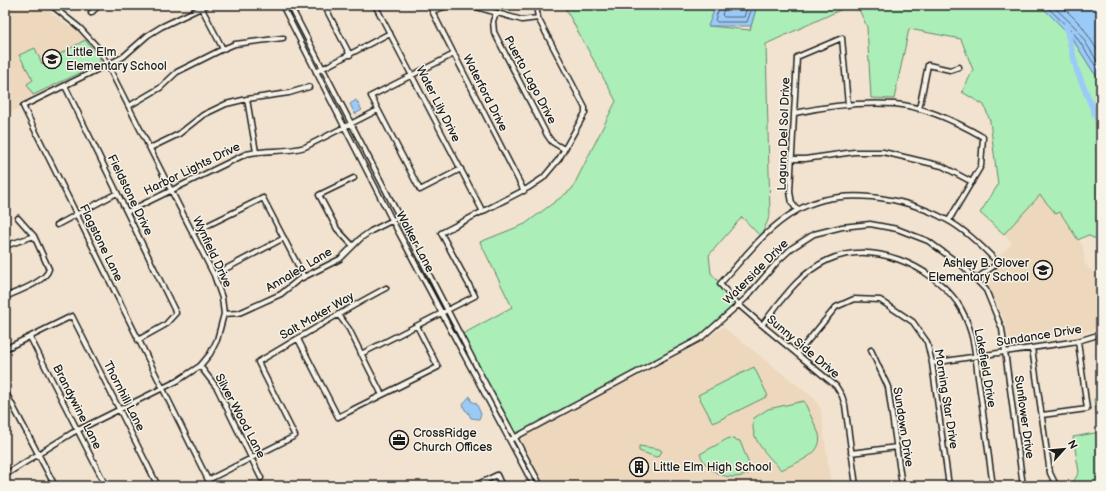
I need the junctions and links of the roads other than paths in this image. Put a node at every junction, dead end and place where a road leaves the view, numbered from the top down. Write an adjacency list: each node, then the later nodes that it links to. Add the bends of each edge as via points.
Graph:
1 (51, 5): 22 (street, Wynfield Drive, via 90,37)
2 (99, 5): 14 (street)
3 (207, 5): 11 (street)
4 (282, 5): 25 (street, Walker Lane)
5 (324, 5): 21 (street)
6 (376, 5): 17 (street, Water Lily Drive)
7 (429, 5): 13 (street, Waterford Drive)
8 (450, 5): 13 (street)
9 (469, 5): 15 (street)
10 (536, 5): 16 (street)
11 (201, 6): 19 (street); 22 (street, via 148,35 124,57)
12 (290, 6): 24 (street, Walker Lane)
13 (432, 12): 20 (street, Waterford Drive)
14 (90, 13)
15 (496, 13): 16 (street, via 522,20); 37 (street, Puerto Lago Drive, via 493,21 494,32 547,135)
16 (538, 18): 37 (street, via 585,113)
17 (390, 33): 21 (street); 26 (street, Water Lily Drive)
18 (283, 38): 19 (street)
19 (223, 48): 31 (street, via 177,72 160,88)
20 (454, 54): 26 (street); 44 (street, Waterford Drive)
21 (350, 55): 24 (street)
22 (108, 65): 27 (street); 31 (street, Wynfield Drive)
23 (959, 67): 32 (street, via 950,70 928,65)
24 (323, 69): 25 (street); 35 (street, Walker Lane)
25 (317, 72): 35 (street, Walker Lane, via 329,97)
26 (412, 76): 33 (street, via 371,96); 40 (street, Water Lily Drive)
27 (65, 86): 45 (street, Fieldstone Drive); 49 (street, Flagstone Lane, via 23,106)
28 (309, 87): 29 (street, via 289,93)
29 (247, 98): 36 (street, via 212,110 179,134); 38 (street)
30 (848, 105): 32 (street, via 895,104); 34 (street); 34 (street, Laguna Del Sol Drive, via 842,38 797,57)
31 (129, 106): 36 (street, Wynfield Drive)
32 (918, 109): 42 (street, via 960,123 983,137 981,166)
33 (378, 110): 35 (street, Harbor Lights Drive); 40 (street, via 420,190)
34 (795, 113): 39 (street, Laguna Del Sol Drive)
35 (348, 125): 38 (street, Harbor Lights Drive, via 293,151); 51 (street, Walker Lane); 51 (street, Walker Lane, via 367,153)
36 (150, 148): 43 (street, Wynfield Drive)
37 (564, 150): 44 (street, via 543,178)
38 (256, 152): 43 (street, Harbor Lights Drive, via 246,154)
39 (792, 159): 42 (street, via 854,152 883,152 942,166); 46 (street, Laguna Del Sol Drive, via 790,192 792,204)
40 (461, 169): 48 (street, Water Lily Drive)
41 (354, 178): 58 (street, via 319,195 337,229)
42 (972, 182): 52 (street)
43 (171, 190): 47 (street, Harbor Lights Drive); 54 (street, Wynfield Drive)
44 (524, 190): 48 (street)
45 (117, 193): 47 (street, Fieldstone Drive); 49 (street)
46 (797, 210): 52 (street, via 827,199 867,197 893,199 921,207); 64 (street, Sunny Side Drive, via 757,241 720,284)
47 (126, 212): 73 (street, Fieldstone Drive, via 176,313 165,325)
48 (483, 212): 65 (street, via 441,233 475,296)
49 (77, 216): 53 (street); 73 (street, Flagstone Lane)
50 (18, 218): 55 (street)
51 (396, 218): 58 (street, Annalea Lane, via 366,234); 65 (street, Walker Lane, via 414,245); 65 (street, Walker Lane, via 426,284)
52 (949, 220): 61 (street, via 980,244 998,263)
53 (58, 225)
54 (192, 232): 56 (street, via 263,198); 59 (street, Wynfield Drive)
55 (34, 236): 57 (street); 63 (street, via 48,265 48,274)
56 (284, 238): 59 (street); 60 (street)
57 (5, 246)
58 (352, 246): 60 (street, Annalea Lane, via 340,259)
59 (214, 275): 66 (street, Wynfield Drive, via 222,298)
60 (304, 277): 66 (street, Annalea Lane, via 281,294 252,308 239,314)
61 (976, 279): 64 (street, Waterside Drive, via 965,268 922,238 897,229 870,224 842,226 814,234 792,248); 78 (street, Waterside Drive, via 986,290 1002,329)
62 (386, 288): 67 (street, Salt Maker Way)
63 (5, 297)
64 (739, 305): 68 (street, Sunny Side Drive); 92 (street, Waterside Drive, via 690,345)
65 (445, 312): 69 (street); 84 (street, via 461,335); 85 (street, Walker Lane)
66 (224, 314): 83 (street, Wynfield Drive, via 217,340)
67 (338, 314): 72 (street, Salt Maker Way); 79 (street, via 349,329)
68 (762, 325): 80 (street, Sunny Side Drive); 81 (street, Lakefield Drive, via 795,283 828,260 853,253 878,254 895,258 927,274 942,286 957,303 966,319 972,334)
69 (417, 326): 79 (street); 88 (street, via 438,367)
70 (1101, 334): 74 (street, Sundance Drive)
71 (30, 337): 76 (street); 89 (street, Thornhill Lane, via 72,316); 91 (street, Brandywine Lane)
72 (298, 339): 88 (street, via 338,417); 97 (street, Salt Maker Way, via 258,362 295,436)
73 (138, 340): 86 (street, Flagstone Lane)
74 (1078, 341): 75 (street, Sundance Drive); 90 (street, via 1087,409)
75 (1032, 348): 78 (street, Sundance Drive); 90 (street)
76 (5, 349)
77 (871, 350): 94 (street, Sundown Drive, via 888,387)
78 (1005, 351): 81 (street, Sundance Drive); 112 (street, Sunflower Drive)
79 (361, 354): 88 (street)
80 (797, 354): 82 (street, Morning Star Drive, via 836,307 854,299 867,299 880,300 913,322 927,342); 95 (street, Sunny Side Drive, via 836,386 842,396)
81 (975, 356): 82 (street, Sundance Drive); 111 (street, Lakefield Drive)
82 (932, 363): 110 (street, Morning Star Drive)
83 (200, 366): 86 (street, Wynfield Drive); 97 (street, Silver Wood Lane, via 217,388)
84 (482, 377): 85 (street); 92 (street)
85 (477, 380): 93 (street, Walker Lane)
86 (162, 389): 89 (street, Wynfield Drive); 97 (street, Flagstone Lane, via 208,480)
87 (5, 391): 96 (street)
88 (382, 395)
89 (120, 410): 91 (street, Wynfield Drive); 103 (street, Thornhill Lane)
90 (1042, 415): 100 (street, via 1050,473)
91 (78, 431): 96 (street, Wynfield Drive); 102 (street, Brandywine Lane)
92 (515, 438): 93 (street, Waterside Drive); 107 (street)
93 (510, 440): 106 (street, Walker Lane)
94 (897, 447): 95 (street); 109 (street, Sundown Drive)
95 (851, 453): 108 (street, Sunny Side Drive)
96 (39, 454): 98 (street, Wynfield Drive); 101 (street)
97 (252, 458): 99 (street, Silver Wood Lane)
98 (5, 475)
99 (261, 478)
100 (1055, 483)
101 (55, 486)
102 (106, 486)
103 (158, 486)
104 (474, 486): 105 (street, via 497,475)
105 (502, 486)
106 (534, 486)
107 (541, 486)
108 (856, 486)
109 (902, 486)
110 (949, 486)
111 (993, 486)
112 (1023, 486)

